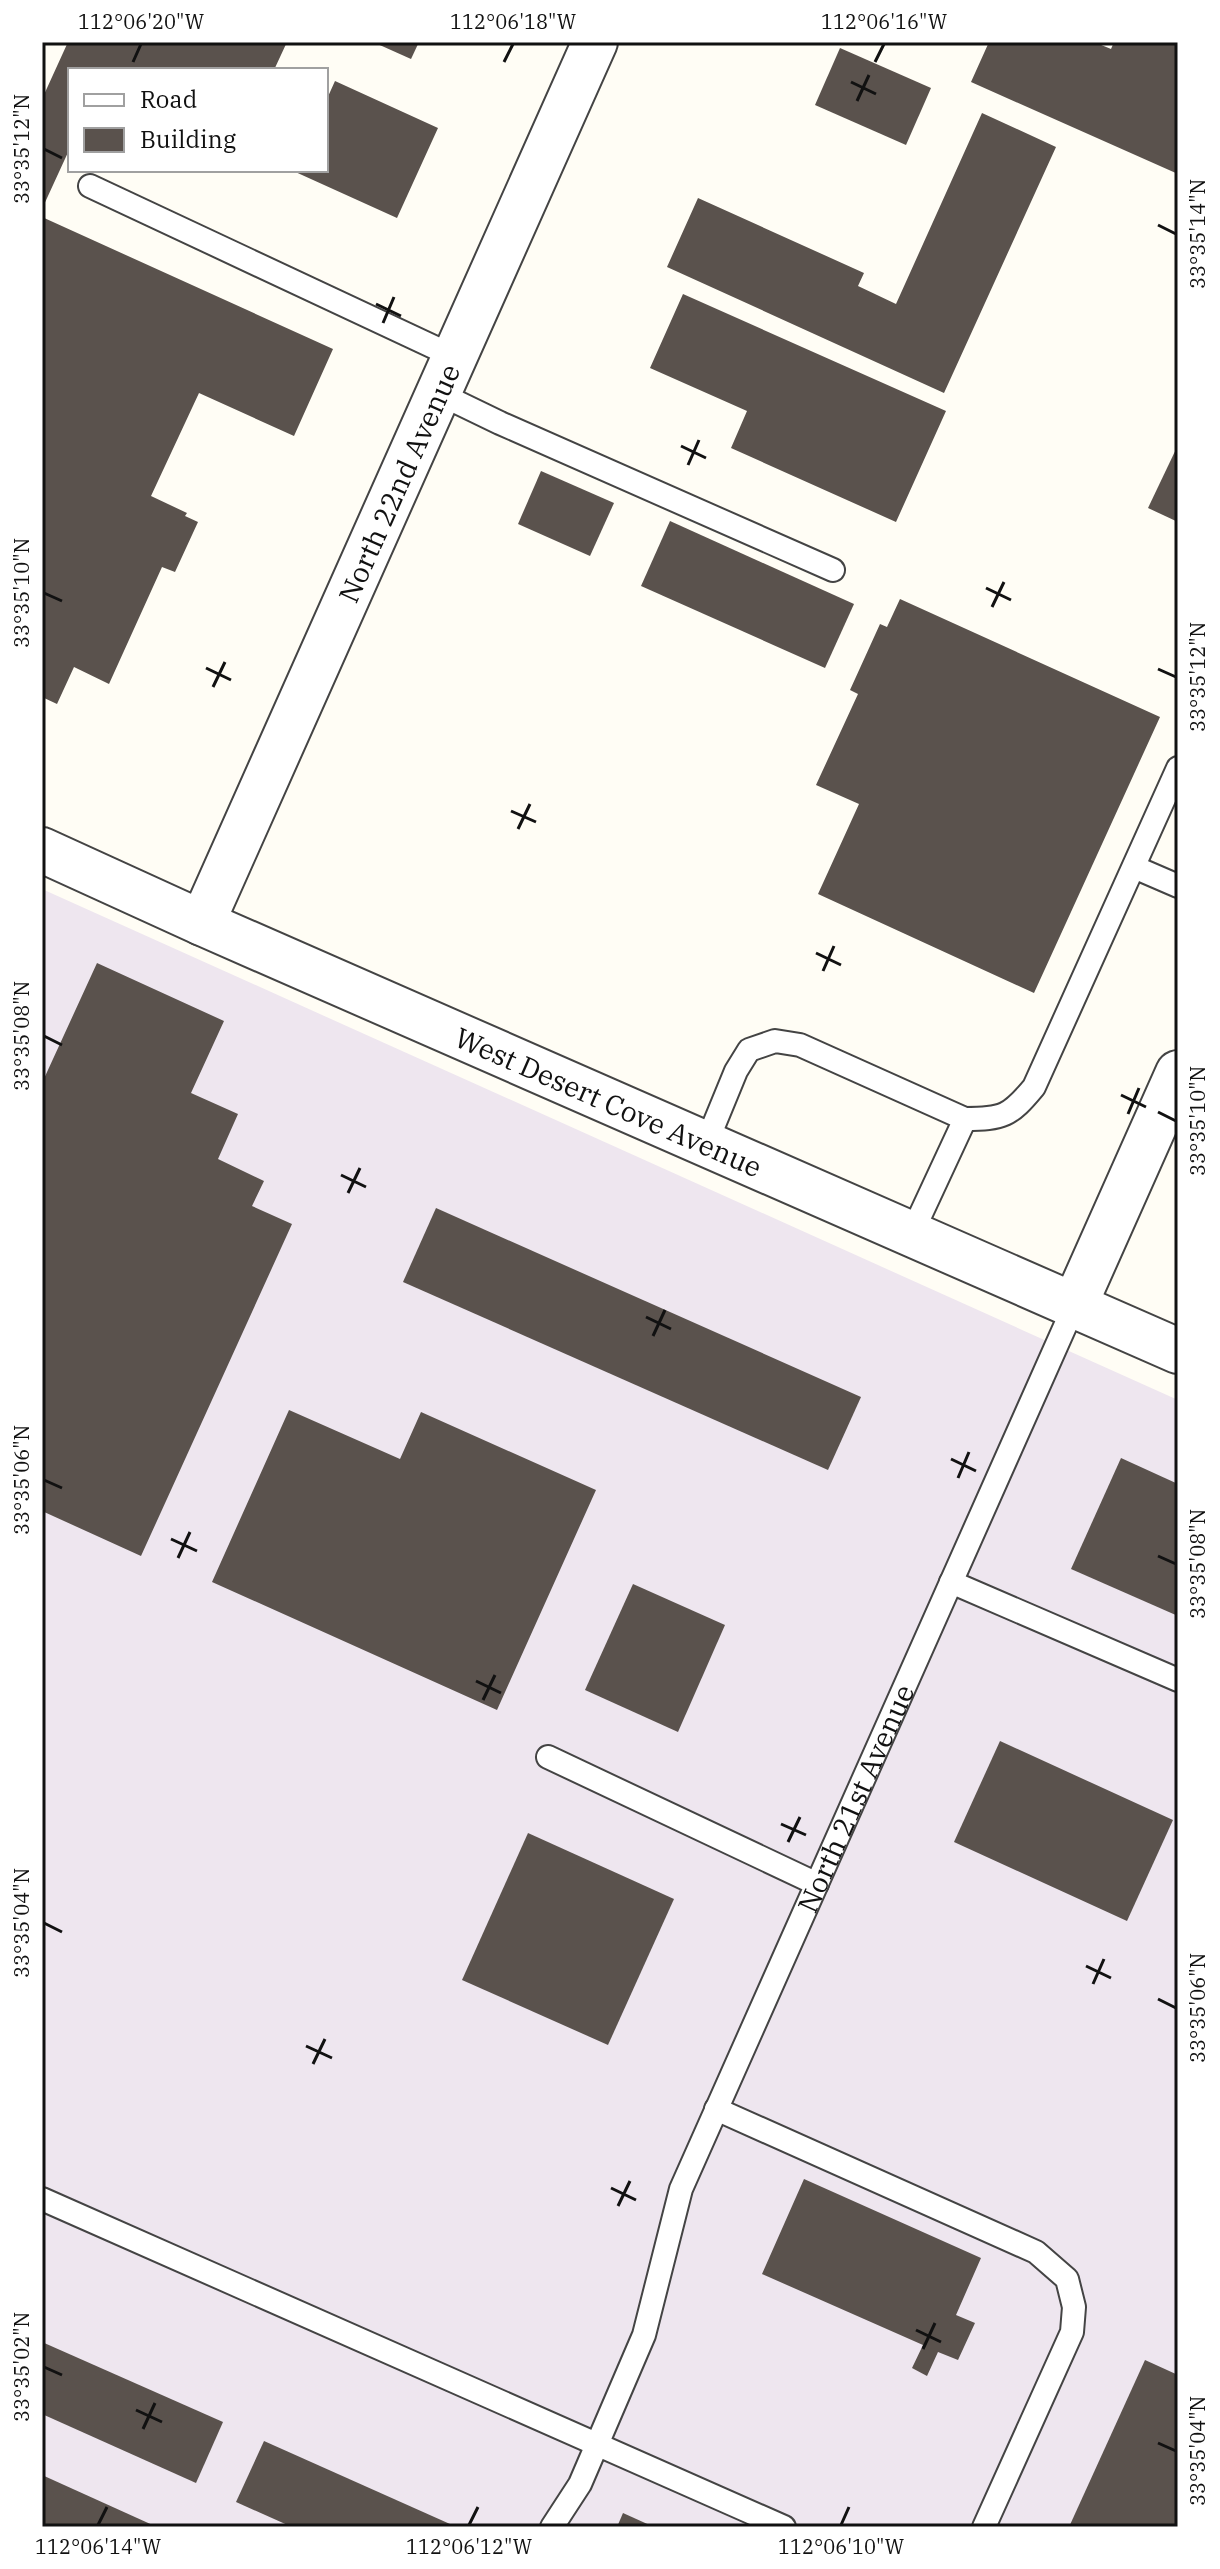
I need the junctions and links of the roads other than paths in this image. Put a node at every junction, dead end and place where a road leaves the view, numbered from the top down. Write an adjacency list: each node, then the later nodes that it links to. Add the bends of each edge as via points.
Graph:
1 (595, 42): 3 (street, North 22nd Avenue)
2 (90, 186): 3 (lane)
3 (447, 375): 4 (lane, via 500,423); 9 (street, North 22nd Avenue)
4 (833, 570)
5 (1178, 768): 7 (lane)
6 (42, 850): 9 (street, West Desert Cove Avenue)
7 (1134, 867): 8 (lane); 11 (lane, via 1034,1087 1016,1109 993,1119)
8 (1178, 886)
9 (202, 923): 12 (street, West Desert Cove Avenue)
10 (1178, 1073): 14 (street, North 21st Avenue)
11 (965, 1119): 12 (lane, via 800,1045 775,1041 749,1050); 13 (lane)
12 (706, 1144): 13 (street, West Desert Cove Avenue)
13 (912, 1233): 14 (street, West Desert Cove Avenue)
14 (1075, 1304): 15 (street, West Desert Cove Avenue); 16 (lane, North 21st Avenue)
15 (1178, 1351)
16 (951, 1582): 17 (lane); 19 (lane, North 21st Avenue)
17 (1178, 1680)
18 (548, 1757): 19 (lane)
19 (817, 1884): 20 (lane, North 21st Avenue)
20 (716, 2109): 22 (lane, North 21st Avenue, via 681,2189 644,2335); 25 (lane, via 1036,2252 1067,2279 1074,2307 1072,2332)
21 (42, 2199): 22 (lane)
22 (597, 2444): 23 (lane, North 21st Avenue, via 580,2484); 24 (lane)
23 (552, 2527)
24 (784, 2527)
25 (984, 2527)

